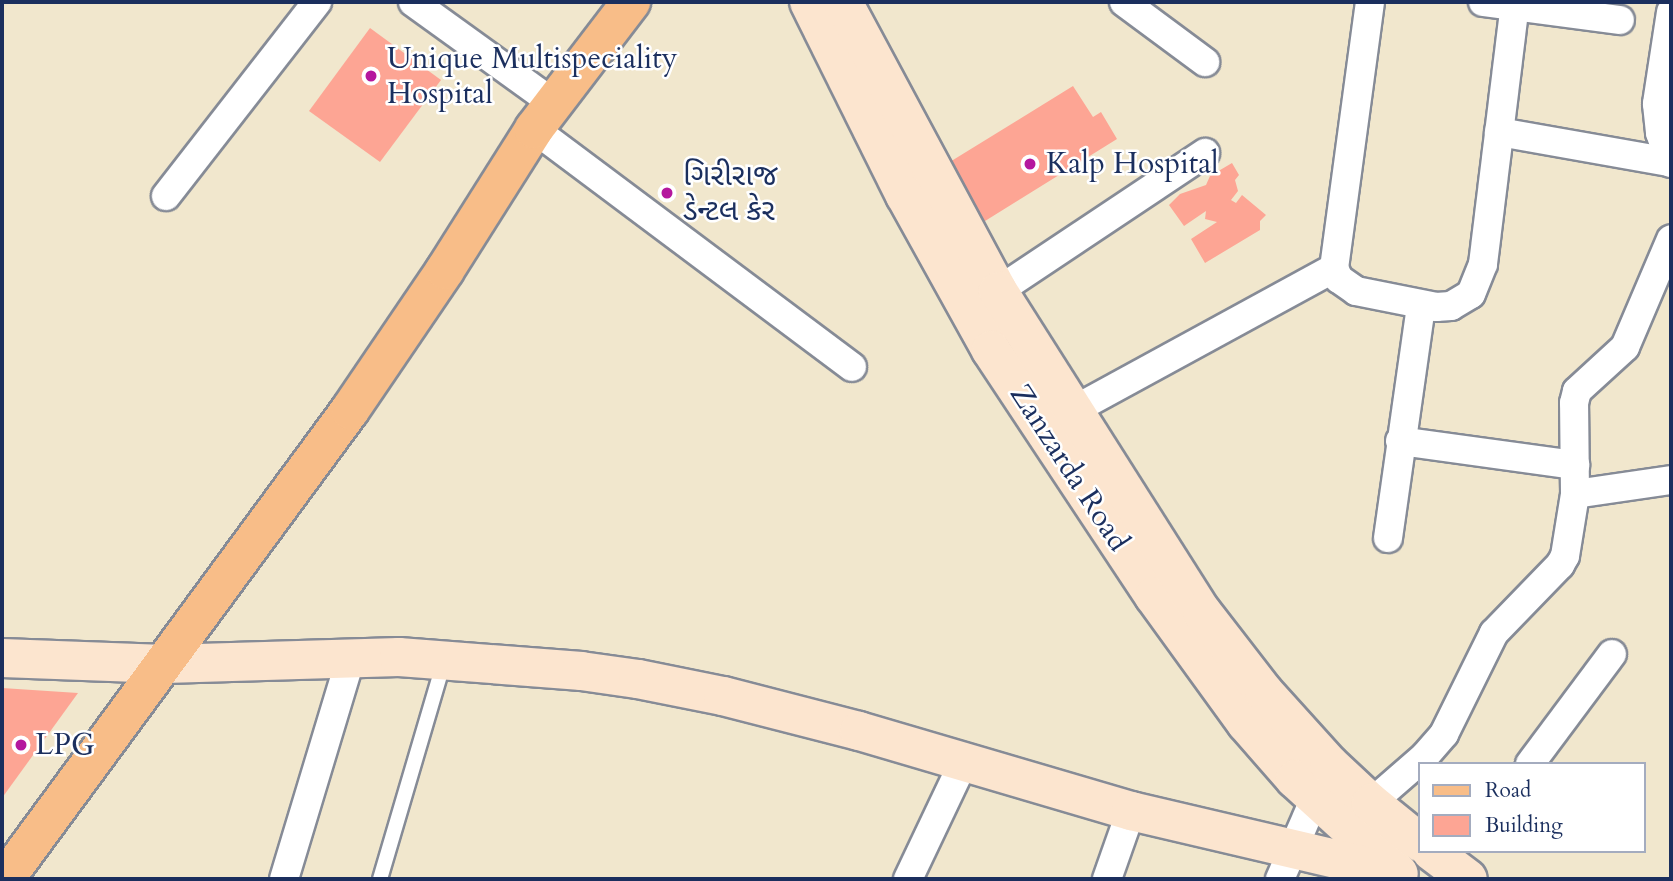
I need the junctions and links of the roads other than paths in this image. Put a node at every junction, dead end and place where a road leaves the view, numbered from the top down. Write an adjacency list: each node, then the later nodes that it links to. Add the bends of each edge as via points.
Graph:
1 (317, 2): 17 (street)
2 (413, 2): 13 (street)
3 (631, 2): 13 (main road)
4 (809, 2): 20 (main road, Zanzarda Road, via 905,195)
5 (1124, 2): 12 (street)
6 (1370, 2): 19 (street)
7 (1483, 2): 8 (street)
8 (1515, 4): 11 (street); 14 (street)
9 (854, 6): 20 (main road)
10 (1671, 12): 16 (street, via 1657,104 1660,133)
11 (1620, 20)
12 (1205, 62)
13 (543, 116): 22 (street); 33 (main road, via 350,410)
14 (1499, 132): 16 (street); 21 (street, via 1478,282 1463,302)
15 (1205, 153): 20 (street)
16 (1671, 162)
17 (166, 196)
18 (1671, 239): 25 (street, via 1625,347 1577,391)
19 (1334, 268): 21 (street, via 1339,279 1356,291); 23 (street)
20 (984, 300): 23 (main road); 38 (main road, Zanzarda Road, via 991,350 1154,596 1246,723)
21 (1421, 305): 24 (street)
22 (852, 367)
23 (1072, 411): 39 (main road, via 1202,612 1264,692)
24 (1401, 442): 25 (street); 28 (street)
25 (1575, 465): 27 (street)
26 (1671, 480): 27 (street)
27 (1574, 498): 34 (street, via 1565,556 1494,633 1444,734)
28 (1388, 538)
29 (1612, 654): 36 (street)
30 (2, 658): 33 (main road)
31 (350, 660): 32 (main road, via 399,657); 33 (main road); 45 (street)
32 (444, 661): 37 (main road, via 638,679 777,710); 46 (lane)
33 (165, 664): 44 (main road)
34 (1418, 762)
35 (1418, 762): 39 (street)
36 (1531, 762)
37 (963, 763): 40 (main road); 47 (street)
38 (1315, 798): 42 (street); 43 (main road, Zanzarda Road)
39 (1371, 803): 41 (main road)
40 (1131, 811): 42 (main road); 48 (street)
41 (1418, 841)
42 (1285, 865): 43 (main road)
43 (1402, 876)
44 (5, 879)
45 (284, 879)
46 (380, 879)
47 (908, 879)
48 (1107, 879)

